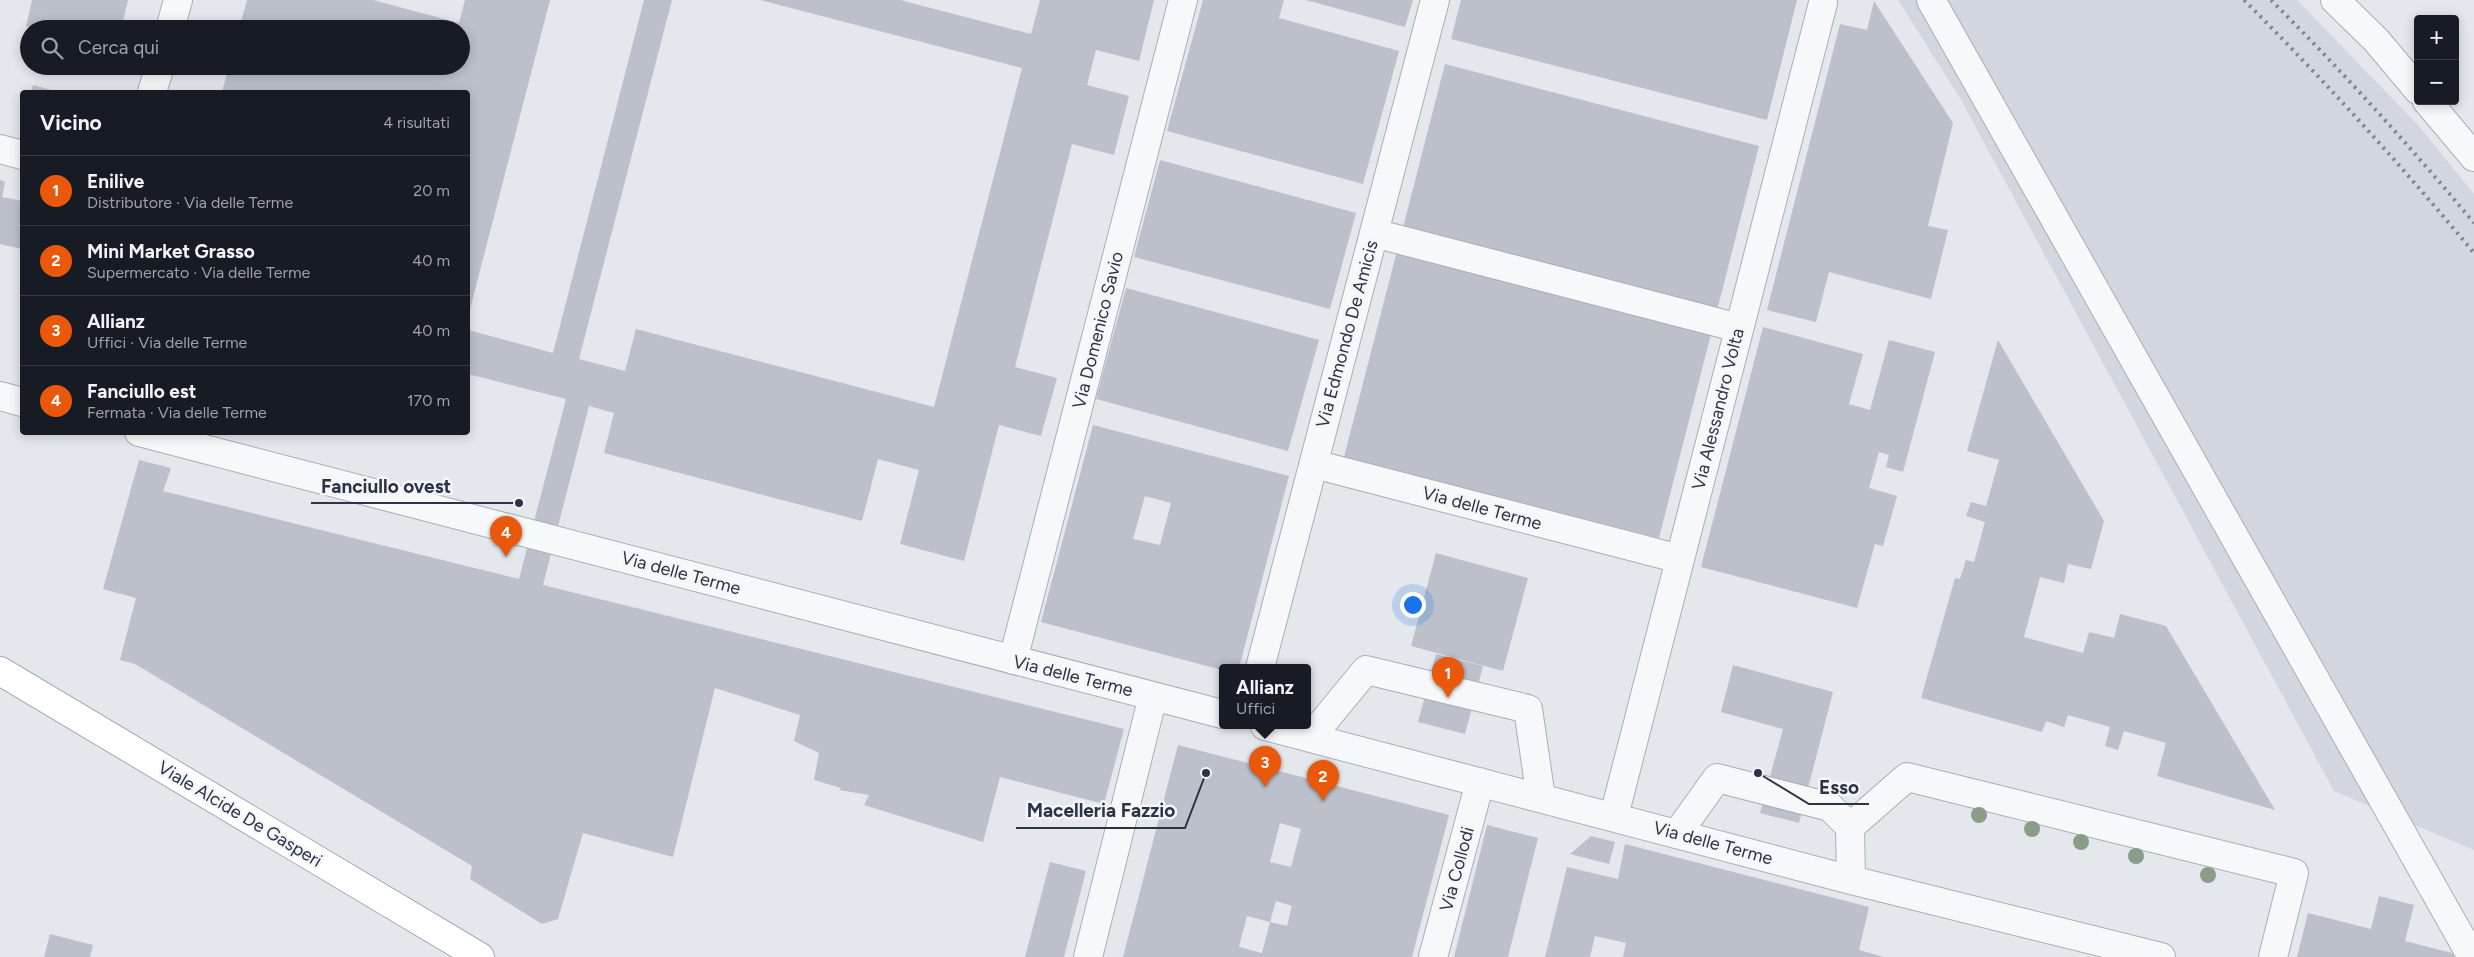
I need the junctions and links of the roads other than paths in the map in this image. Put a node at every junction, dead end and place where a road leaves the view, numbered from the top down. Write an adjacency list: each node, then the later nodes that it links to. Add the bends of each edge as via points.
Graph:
1 (178, 0): 7 (street)
2 (1183, 0): 22 (street, Via Domenico Savio)
3 (1435, 0): 15 (street, Via Edmondo De Amicis)
4 (1931, 0): 40 (street)
5 (2335, 0): 9 (street, via 2376,40)
6 (1822, 3): 16 (street, Via Alessandro Volta)
7 (172, 20)
8 (157, 75): 10 (street)
9 (2414, 85)
10 (153, 90)
11 (2430, 105): 14 (street)
12 (0, 150): 13 (street)
13 (20, 155)
14 (2474, 157)
15 (1374, 233): 16 (street); 20 (street, Via Edmondo De Amicis)
16 (1739, 328): 21 (street, Via Alessandro Volta)
17 (0, 396): 18 (street)
18 (20, 401)
19 (150, 435): 22 (street, Via delle Terme)
20 (1314, 464): 21 (street, Via delle Terme); 23 (street, Via Edmondo De Amicis)
21 (1680, 559): 31 (street, Via Alessandro Volta)
22 (1013, 660): 25 (street, Via delle Terme)
23 (1261, 664)
24 (0, 671): 35 (main road, Viale Alcide De Gasperi)
25 (1153, 696): 26 (street, Via delle Terme); 36 (street)
26 (1219, 713)
27 (1276, 729): 28 (street, Via delle Terme)
28 (1310, 738): 29 (street, Via delle Terme); 30 (street, via 1366,670 1528,709)
29 (1480, 782): 30 (street, Via delle Terme); 37 (street, Via Collodi)
30 (1541, 798): 31 (street, Via delle Terme)
31 (1614, 816): 33 (street, Via delle Terme)
32 (1850, 827): 33 (street, via 1830,807 1717,778); 34 (street); 39 (street, via 1908,777 2294,873)
33 (1677, 834): 34 (street, Via delle Terme)
34 (1851, 880): 38 (street, Via delle Terme)
35 (480, 957)
36 (1088, 957)
37 (1434, 957)
38 (2161, 957)
39 (2273, 957)
40 (2472, 957)

